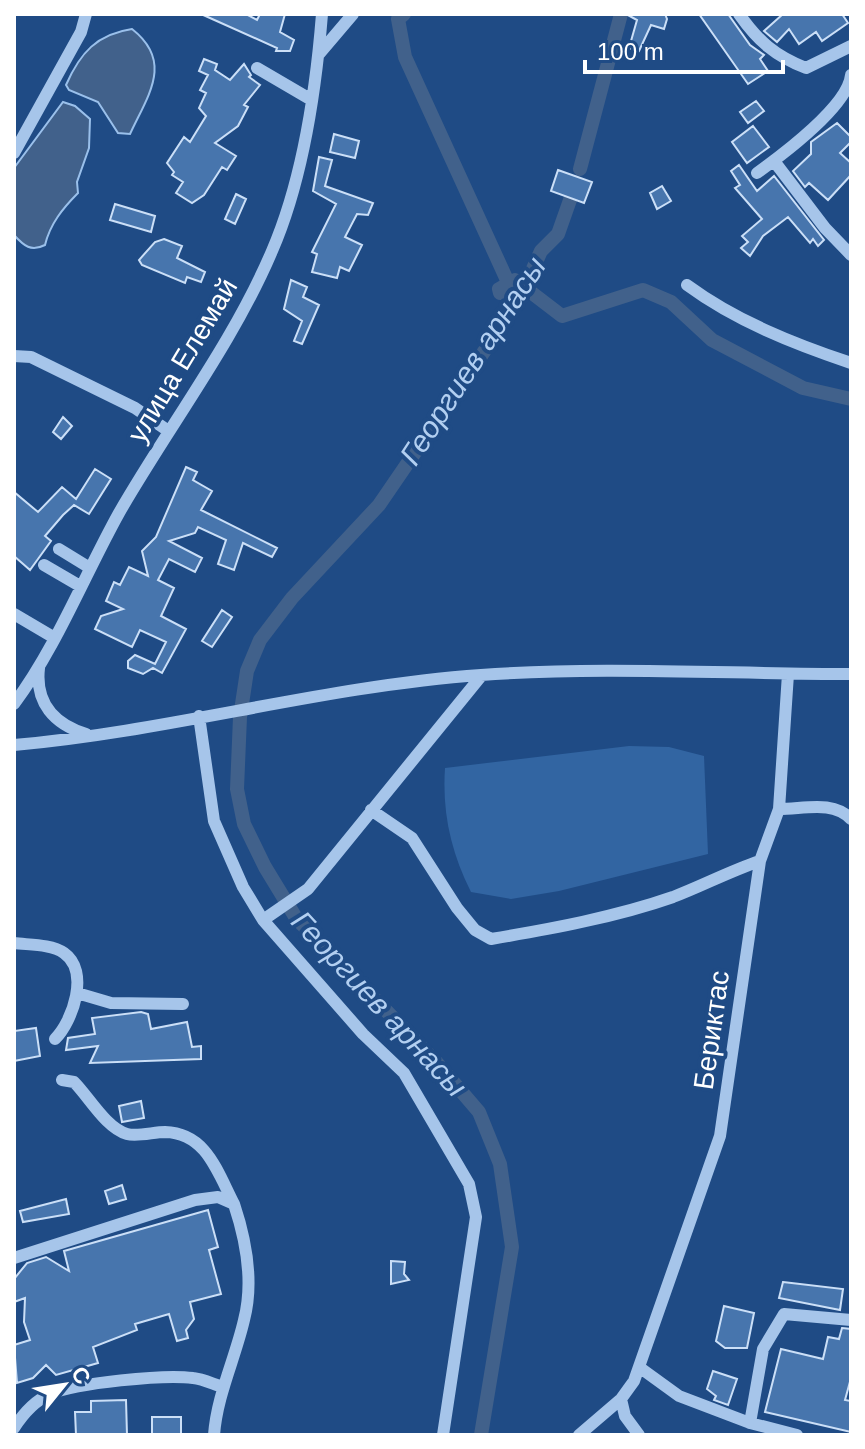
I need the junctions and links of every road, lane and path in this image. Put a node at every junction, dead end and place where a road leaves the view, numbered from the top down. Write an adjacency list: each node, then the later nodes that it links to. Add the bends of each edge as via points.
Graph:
1 (86, 14): 10 (street)
2 (322, 14): 6 (street, улица Елемай)
3 (353, 14): 6 (street)
4 (739, 14): 5 (street, via 768,49 806,68)
5 (851, 49)
6 (319, 55): 9 (street, улица Елемай)
7 (257, 68): 9 (street)
8 (851, 75): 11 (street, via 838,101)
9 (310, 99): 17 (street, улица Елемай, via 273,249 247,302)
10 (14, 153)
11 (774, 161): 12 (street); 13 (street)
12 (757, 173)
13 (851, 255)
14 (687, 285): 16 (street, via 791,343)
15 (14, 356): 17 (street, via 31,357 135,408)
16 (851, 363)
17 (167, 430): 20 (street, улица Елемай)
18 (59, 549): 20 (street)
19 (44, 565): 21 (street)
20 (90, 568): 21 (street, улица Елемай)
21 (80, 586): 23 (street, улица Елемай)
22 (14, 614): 23 (street)
23 (53, 637): 24 (street, улица Елемай)
24 (40, 665): 28 (street, улица Елемай); 30 (street, via 46,709 71,730)
25 (788, 674): 26 (street); 27 (street); 32 (street, Бериктас)
26 (851, 674)
27 (482, 675): 29 (street); 33 (street)
28 (14, 704)
29 (199, 716): 30 (street); 36 (street, via 214,821 243,887)
30 (87, 735): 31 (street)
31 (14, 745)
32 (779, 809): 34 (street, via 830,806); 35 (street, Бериктас)
33 (371, 810): 35 (street, via 412,838 457,908 475,930 491,939 554,930 638,907); 36 (street, via 308,889)
34 (851, 819)
35 (760, 861): 45 (street, Бериктас, via 720,1136)
36 (265, 919): 52 (street, via 363,1034 404,1073 469,1184 476,1217)
37 (14, 943): 38 (street, via 67,954)
38 (77, 993): 39 (street, via 111,1003); 40 (street)
39 (183, 1004)
40 (55, 1039)
41 (62, 1080): 42 (street, via 74,1082 112,1126 129,1135 177,1132 193,1137)
42 (234, 1204): 43 (street, via 218,1197 195,1200); 46 (street, via 248,1285 245,1317)
43 (14, 1258)
44 (851, 1320): 49 (street, via 784,1314 763,1349)
45 (639, 1367): 47 (street, Бериктас); 49 (street, via 679,1396)
46 (223, 1387): 48 (street, via 196,1378 138,1380 50,1394); 51 (street)
47 (621, 1399): 53 (street, Бериктас); 54 (street, via 625,1416)
48 (20, 1409): 50 (street)
49 (750, 1423): 55 (street)
50 (14, 1428)
51 (214, 1435)
52 (443, 1435)
53 (579, 1435)
54 (639, 1435)
55 (797, 1435)

